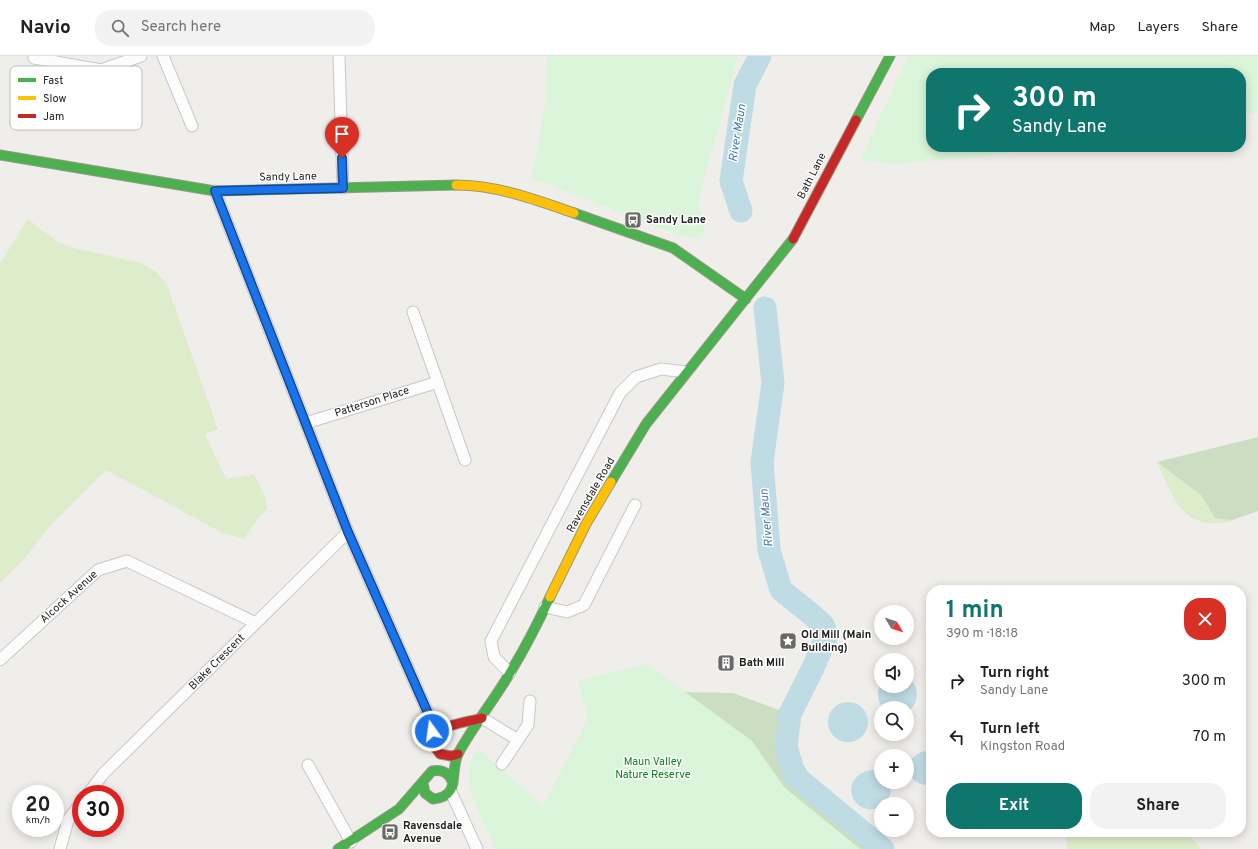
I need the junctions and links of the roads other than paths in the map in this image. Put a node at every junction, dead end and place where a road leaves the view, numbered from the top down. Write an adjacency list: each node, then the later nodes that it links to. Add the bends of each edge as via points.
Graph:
1 (141, 56): 7 (street)
2 (163, 56): 8 (street)
3 (339, 56): 10 (street)
4 (890, 56): 12 (main road, Bath Lane, via 793,239)
5 (34, 58): 6 (street)
6 (79, 66)
7 (112, 66)
8 (192, 126)
9 (0, 155): 11 (main road, Sandy Lane)
10 (343, 188): 11 (main road, Sandy Lane); 12 (main road, Sandy Lane, via 476,186 507,191 673,248)
11 (215, 191): 16 (street)
12 (746, 299): 14 (main road, Ravensdale Road)
13 (413, 312): 15 (street)
14 (686, 372): 20 (main road, Ravensdale Road, via 646,424 586,524); 23 (street, via 661,369 636,377 620,393 491,641 494,657)
15 (438, 382): 16 (street, Patterson Place); 17 (street)
16 (306, 423): 19 (street)
17 (466, 460)
18 (635, 505): 20 (street, via 584,605 567,612)
19 (348, 532): 21 (street, Blake Crescent); 26 (street)
20 (545, 607): 23 (main road, Ravensdale Road)
21 (256, 623): 22 (street, Alcock Avenue, via 127,561 98,570); 36 (street, Blake Crescent)
22 (0, 660)
23 (510, 673): 25 (main road, Ravensdale Road)
24 (530, 700): 28 (street, via 528,725)
25 (482, 718): 27 (main road); 28 (street); 29 (main road, Ravensdale Road)
26 (431, 720): 27 (street); 30 (street)
27 (447, 728): 29 (main road, via 459,731 464,740); 30 (main road, via 436,734)
28 (518, 740): 32 (street)
29 (463, 746): 31 (main road, Ravensdale Road)
30 (435, 747): 31 (main road, via 440,755 449,758); 34 (main road)
31 (458, 754): 37 (main road, Ravensdale Road)
32 (502, 764)
33 (308, 765): 42 (street)
34 (432, 771): 35 (main road, via 424,778); 37 (main road, via 441,770 449,774)
35 (423, 783): 38 (main road, via 423,788); 40 (main road)
36 (95, 785)
37 (452, 787): 38 (main road, via 444,798); 39 (street)
38 (434, 798): 39 (street); 40 (main road)
39 (458, 808): 45 (street)
40 (399, 809): 42 (main road)
41 (72, 815): 43 (street, via 68,820)
42 (351, 842): 44 (main road)
43 (60, 849)
44 (338, 849)
45 (477, 849)

